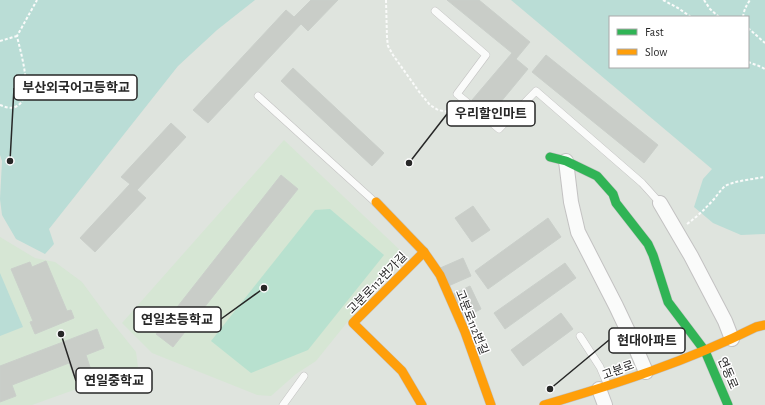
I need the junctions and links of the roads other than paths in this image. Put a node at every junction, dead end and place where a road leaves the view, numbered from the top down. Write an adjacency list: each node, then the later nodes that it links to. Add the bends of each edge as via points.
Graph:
1 (435, 11): 6 (lane, via 486,56 457,94 499,129 536,90 642,183)
2 (258, 96): 5 (lane)
3 (550, 157): 4 (street, 연동로)
4 (566, 161): 12 (street, 연동로, via 597,176 613,194 616,203 648,244 668,302); 13 (street, via 578,232)
5 (376, 202): 7 (street, 고분로112번길)
6 (660, 203): 11 (street, via 691,256)
7 (424, 252): 17 (street, 고분로112번가길, via 353,323 402,371); 18 (street, 고분로112번길, via 440,274)
8 (765, 321): 9 (street, 고분로)
9 (761, 326): 11 (street, 고분로)
10 (580, 336): 15 (lane, via 600,366)
11 (732, 339): 12 (street, 고분로)
12 (705, 351): 13 (street, 고분로); 21 (street, 연동로)
13 (646, 372): 15 (street, 고분로)
14 (304, 376): 16 (lane)
15 (604, 388): 19 (street, 고분로); 20 (street)
16 (283, 405)
17 (422, 405)
18 (491, 405)
19 (544, 405)
20 (605, 405)
21 (728, 405)

